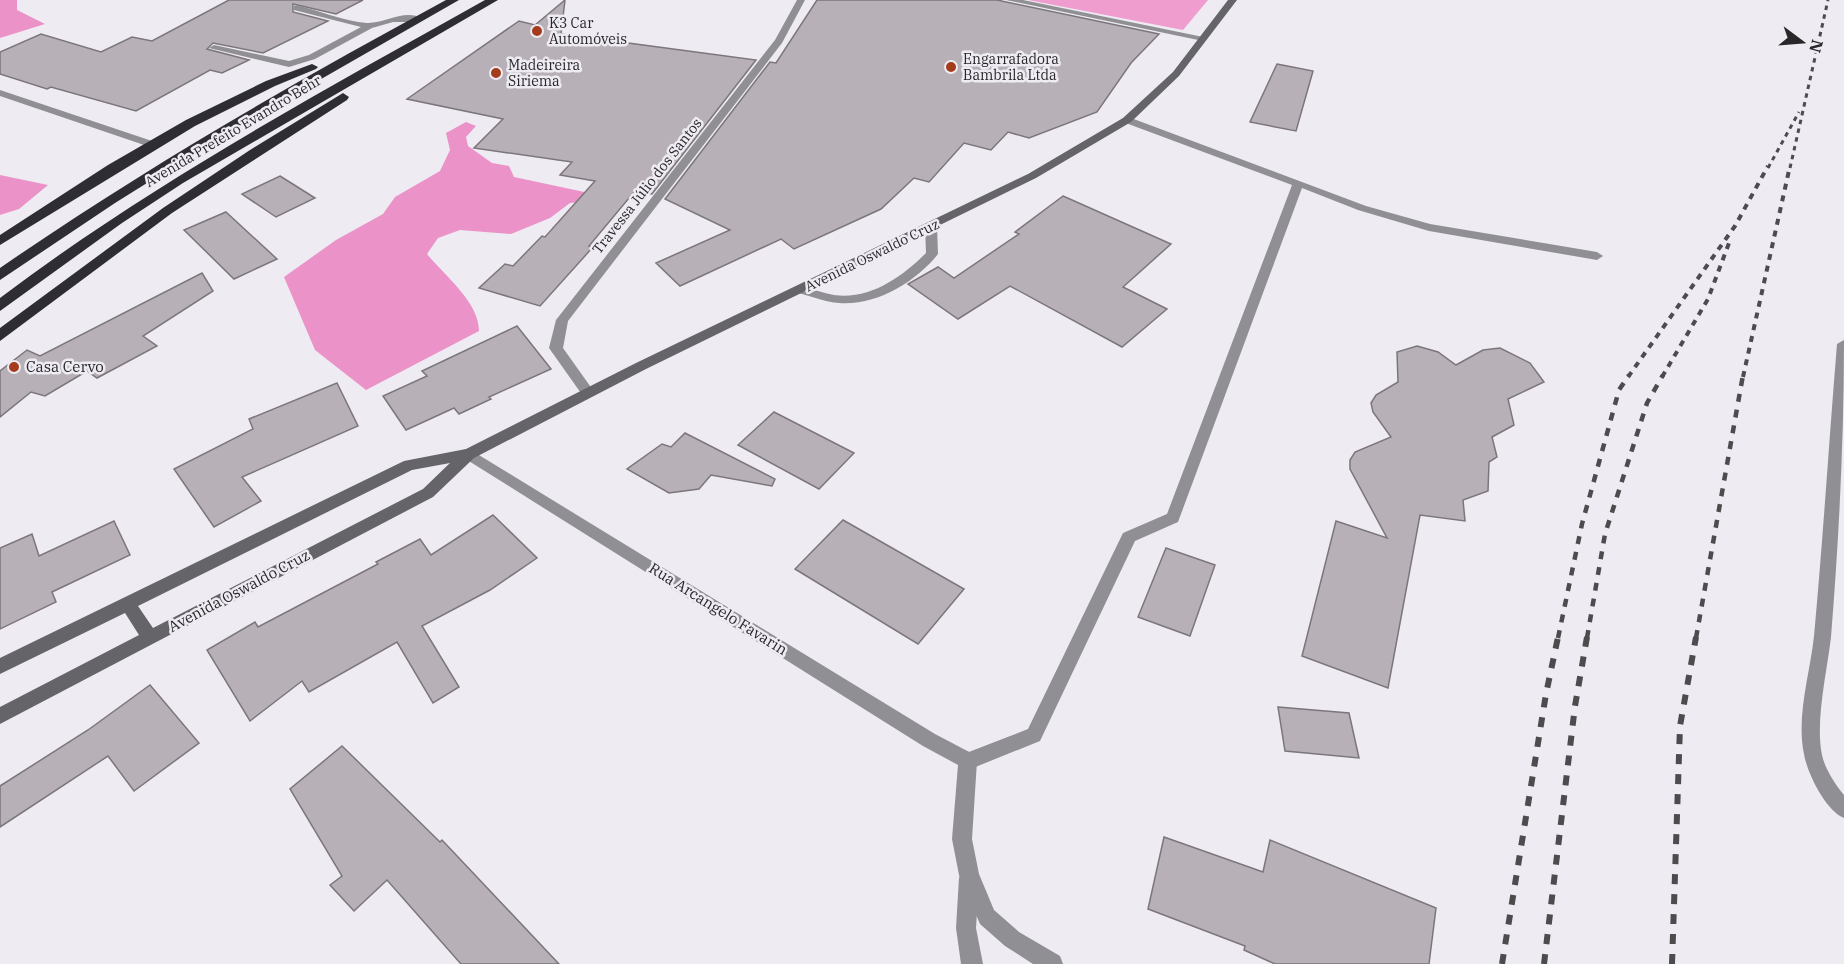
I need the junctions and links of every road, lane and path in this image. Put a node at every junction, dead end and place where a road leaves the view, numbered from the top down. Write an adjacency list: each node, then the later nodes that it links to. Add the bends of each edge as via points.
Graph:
1 (454, 0): 7 (highway, Avenida Prefeito Evandro Behr)
2 (493, 0): 12 (highway, Avenida Prefeito Evandro Behr)
3 (801, 0): 25 (street, Travessa Júlio dos Santos, via 779,41 562,320 556,348)
4 (1010, 0): 9 (street)
5 (1233, 0): 9 (street, Avenida Oswaldo Cruz)
6 (297, 8): 8 (street)
7 (418, 19): 8 (street); 10 (highway, Avenida Prefeito Evandro Behr)
8 (369, 26): 11 (street, via 312,57 289,64)
9 (1203, 38): 14 (street, Avenida Oswaldo Cruz, via 1176,74)
10 (370, 46): 15 (highway, via 284,77); 20 (highway, Avenida Prefeito Evandro Behr, via 142,177)
11 (213, 48)
12 (391, 58): 22 (highway, Avenida Prefeito Evandro Behr, via 174,184 83,244); 23 (highway, via 366,84 232,164)
13 (0, 93): 15 (street)
14 (1127, 120): 16 (street); 17 (street, Avenida Oswaldo Cruz, via 1032,176)
15 (152, 144): 18 (highway)
16 (1298, 183): 19 (street, via 1362,208 1429,226); 31 (street, via 1173,518 1129,537 1034,735)
17 (931, 226): 21 (street, Avenida Oswaldo Cruz); 21 (street, via 932,255 918,269 866,298 840,300)
18 (0, 241)
19 (1597, 256)
20 (0, 275)
21 (802, 290): 25 (street, Avenida Oswaldo Cruz)
22 (0, 306)
23 (0, 336)
24 (1844, 344): 32 (street, via 1822,638 1812,713 1813,755 1829,792)
25 (588, 393): 26 (street, Avenida Oswaldo Cruz)
26 (469, 454): 27 (street, Avenida Oswaldo Cruz, via 409,465); 28 (street, Avenida Oswaldo Cruz, via 428,493); 31 (street, Rua Arcangelo Favarin, via 918,734)
27 (128, 604): 28 (street); 29 (street, Avenida Oswaldo Cruz)
28 (150, 638): 30 (street, Avenida Oswaldo Cruz)
29 (0, 666)
30 (0, 716)
31 (968, 761): 33 (street, via 962,839)
32 (1844, 809)
33 (969, 875): 34 (street, via 966,928); 35 (street, via 987,917 1012,939)
34 (972, 964)
35 (1052, 964)

